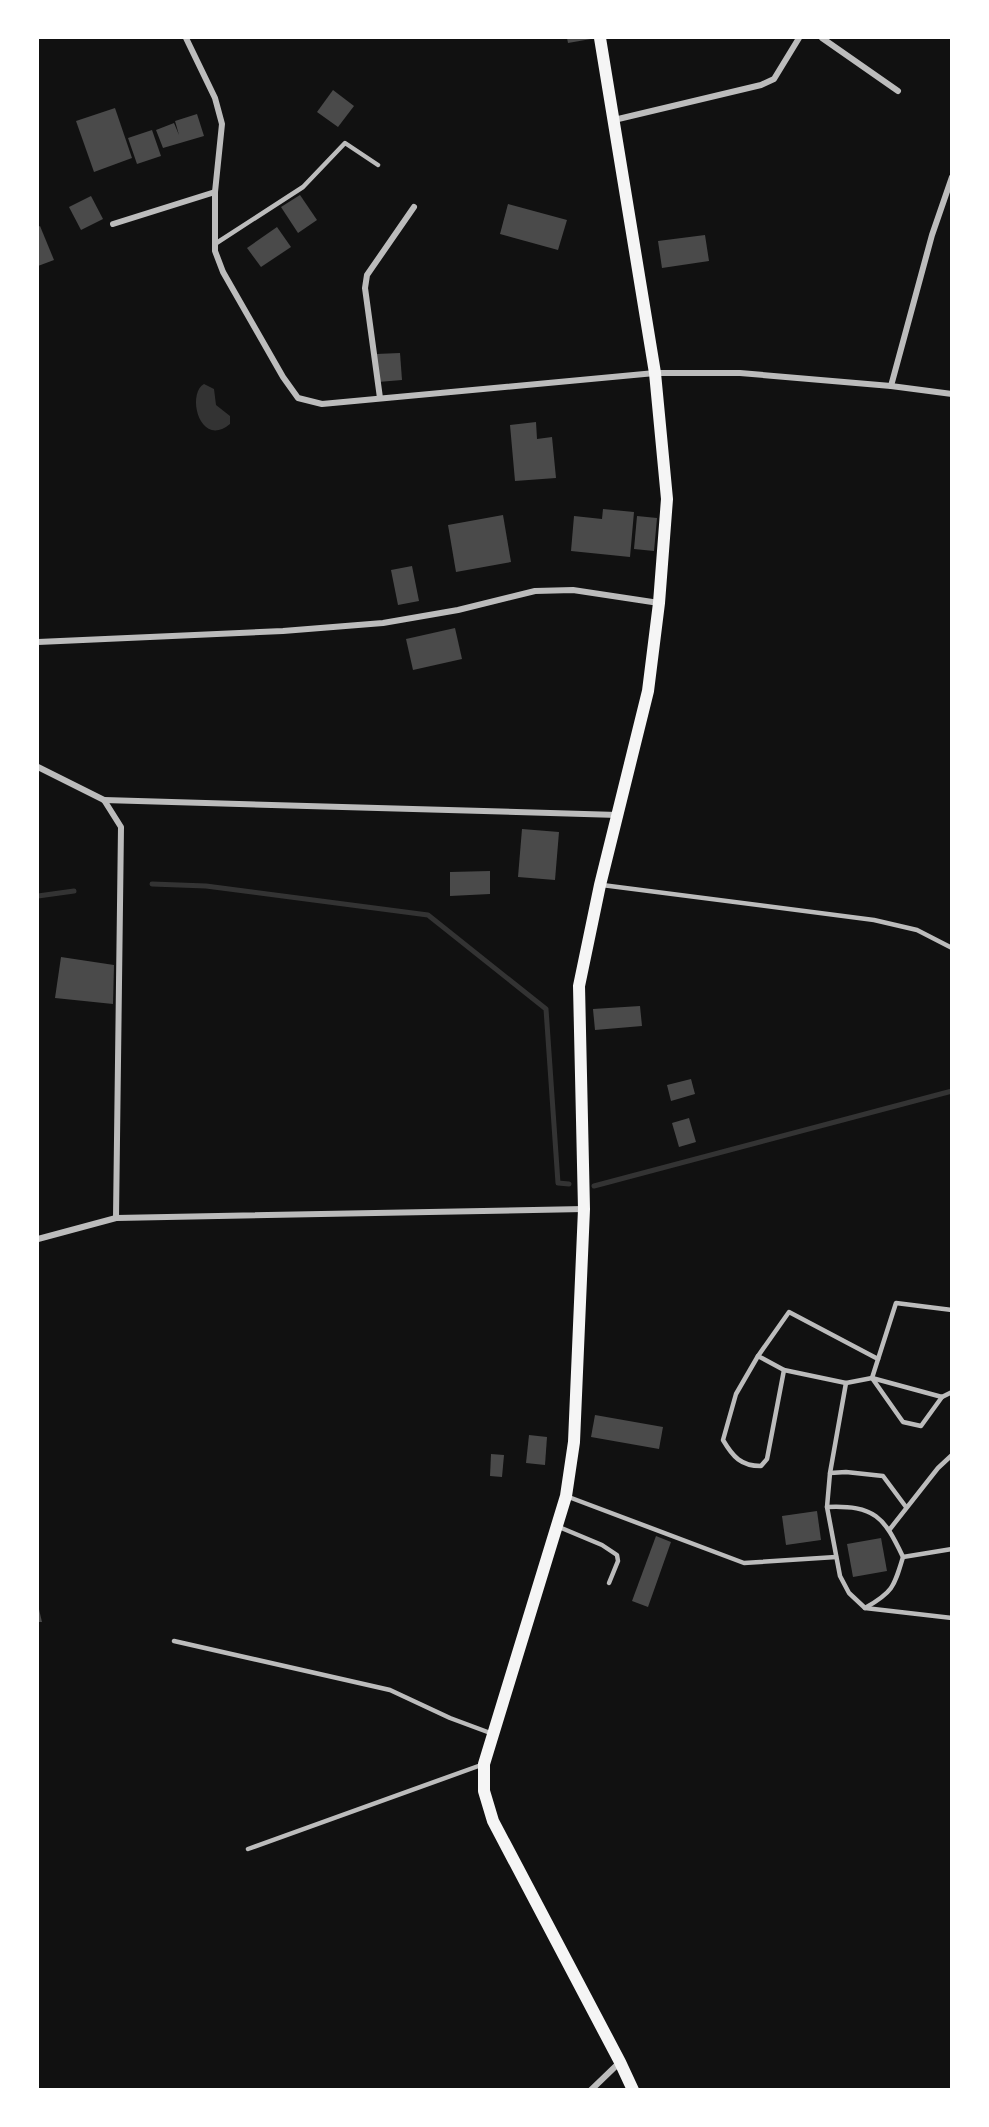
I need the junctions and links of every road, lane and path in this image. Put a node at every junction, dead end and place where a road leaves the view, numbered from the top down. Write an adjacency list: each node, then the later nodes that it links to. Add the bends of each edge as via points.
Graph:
1 (186, 38): 9 (street, via 215,98 222,124)
2 (600, 38): 6 (main road)
3 (799, 38): 6 (street, via 774,79 761,85)
4 (822, 38): 5 (street)
5 (898, 91)
6 (614, 120): 13 (main road)
7 (378, 165): 12 (lane, via 345,143 303,187)
8 (951, 177): 14 (street)
9 (215, 192): 11 (street); 12 (street)
10 (414, 207): 16 (street, via 367,275 365,288)
11 (112, 224)
12 (215, 244): 16 (street, via 223,272 298,398 322,404)
13 (655, 373): 14 (street, via 740,373); 16 (street); 17 (main road, via 667,499)
14 (891, 386): 15 (street)
15 (951, 394)
16 (380, 398)
17 (659, 603): 18 (street, via 573,590 535,591 383,623); 21 (main road, via 648,691)
18 (38, 642)
19 (38, 767): 20 (street)
20 (104, 800): 21 (street); 25 (street, via 121,827)
21 (619, 815): 22 (main road)
22 (600, 885): 23 (lane, via 874,920 917,930); 24 (main road, via 579,986)
23 (951, 948)
24 (584, 1209): 25 (street); 37 (main road, via 578,1399)
25 (116, 1218): 26 (street)
26 (38, 1239)
27 (951, 1310): 29 (lane, via 896,1303)
28 (758, 1356): 29 (lane, via 789,1312); 30 (lane); 30 (lane, via 736,1394 723,1440 732,1456 751,1466 761,1466 766,1459)
29 (878, 1359): 31 (lane)
30 (784, 1370): 32 (lane)
31 (872, 1378): 32 (lane); 34 (lane); 34 (lane, via 903,1422 921,1426)
32 (846, 1383): 36 (lane)
33 (951, 1392): 34 (lane)
34 (942, 1397)
35 (951, 1455): 39 (lane)
36 (830, 1473): 38 (lane); 39 (lane, via 883,1476)
37 (566, 1496): 40 (main road); 43 (lane, via 744,1563)
38 (827, 1507): 41 (lane, via 850,1506 878,1516); 43 (lane)
39 (906, 1507): 41 (lane)
40 (557, 1526): 45 (lane, via 602,1545 617,1556); 49 (main road)
41 (890, 1529): 44 (lane)
42 (951, 1549): 44 (lane)
43 (836, 1557): 46 (lane, via 849,1593)
44 (903, 1557): 46 (lane, via 894,1586 884,1598)
45 (609, 1583)
46 (865, 1608): 47 (lane)
47 (951, 1618)
48 (174, 1641): 49 (lane, via 390,1690)
49 (493, 1734): 50 (main road)
50 (484, 1764): 51 (lane); 52 (main road, via 484,1791 493,1821)
51 (248, 1849)
52 (620, 2062): 53 (street); 54 (main road)
53 (591, 2090)
54 (633, 2090)

